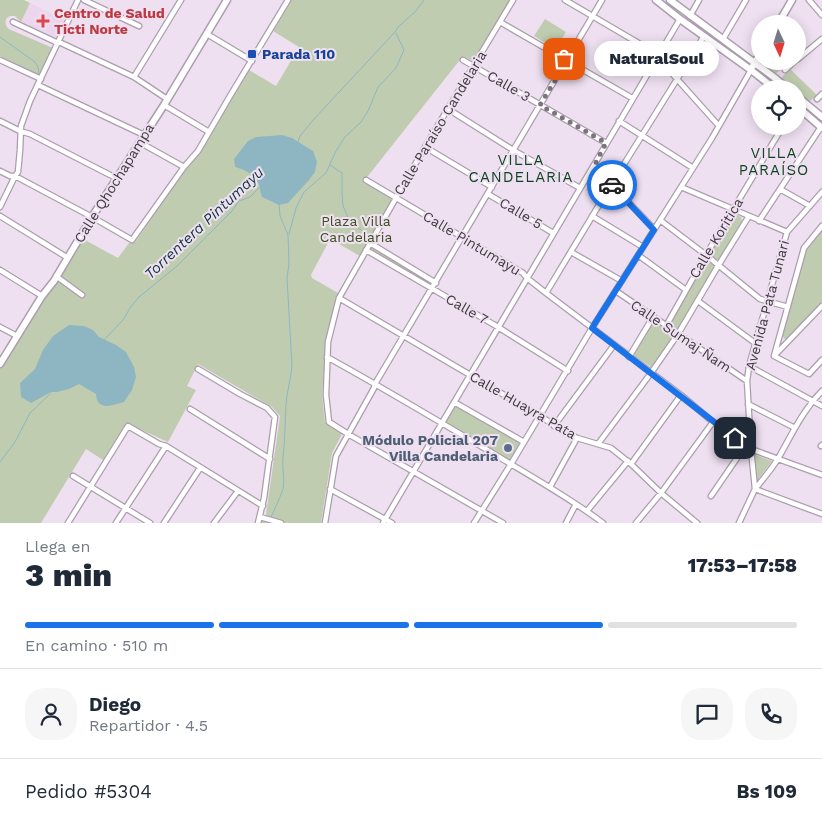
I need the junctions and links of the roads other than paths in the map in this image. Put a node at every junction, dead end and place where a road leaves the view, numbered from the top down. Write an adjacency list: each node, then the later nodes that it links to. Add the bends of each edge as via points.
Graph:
1 (78, 0): 27 (street)
2 (84, 0): 22 (street)
3 (181, 0): 38 (street)
4 (227, 0): 23 (street, Calle Qhochapampa)
5 (288, 0): 31 (street)
6 (513, 0): 21 (street, Calle Paraíso Candelaria)
7 (565, 0): 17 (street)
8 (602, 0): 17 (street)
9 (656, 0): 19 (street)
10 (670, 0): 18 (street)
11 (700, 0): 18 (street)
12 (746, 0): 25 (street)
13 (792, 0): 15 (street)
14 (809, 0): 16 (street)
15 (783, 15)
16 (822, 15)
17 (592, 16): 29 (street); 34 (street)
18 (690, 16): 25 (street)
19 (680, 19): 24 (street); 29 (street)
20 (13, 22): 27 (street)
21 (500, 22): 34 (street); 35 (street, Calle Paraíso Candelaria)
22 (139, 26)
23 (207, 34): 31 (street); 47 (street, Calle Qhochapampa)
24 (704, 36): 36 (street); 40 (street)
25 (723, 39): 33 (street)
26 (822, 39): 28 (street)
27 (58, 42): 38 (street); 39 (street)
28 (806, 52)
29 (657, 57): 40 (street); 45 (street)
30 (0, 60): 39 (street)
31 (252, 60): 58 (street)
32 (463, 60): 35 (street, Calle 3)
33 (751, 60)
34 (567, 61): 45 (street); 49 (street)
35 (474, 66): 49 (street, Calle 3); 50 (street, Calle Paraíso Candelaria)
36 (751, 70): 41 (street); 55 (street)
37 (764, 70): 42 (street)
38 (134, 77): 47 (street)
39 (41, 79): 43 (street)
40 (677, 79): 55 (street); 61 (street)
41 (764, 80)
42 (777, 80)
43 (38, 85): 57 (street); 59 (street)
44 (822, 94): 46 (street)
45 (632, 98): 54 (street)
46 (817, 99)
47 (165, 102): 58 (street); 59 (street, Calle Qhochapampa)
48 (806, 104): 52 (street)
49 (540, 105): 63 (street, Calle 3); 65 (street)
50 (448, 109): 64 (street, Calle Paraíso Candelaria); 65 (street)
51 (806, 114): 56 (street)
52 (822, 117)
53 (0, 121): 57 (street)
54 (619, 122): 61 (street); 63 (street)
55 (719, 126): 68 (street)
56 (822, 127): 77 (street)
57 (20, 131): 70 (street, via 18,172); 71 (street)
58 (209, 132): 67 (street)
59 (144, 135): 62 (street, Calle Qhochapampa)
60 (778, 135): 83 (street, Calle Koritica)
61 (642, 136): 68 (street); 73 (street)
62 (140, 142): 67 (street); 71 (street, Calle Qhochapampa)
63 (606, 143): 66 (street)
64 (425, 147): 74 (street, Calle 5); 80 (street, Calle Paraíso Candelaria)
65 (514, 150): 74 (street); 76 (street)
66 (594, 166): 73 (street); 76 (street)
67 (184, 167): 87 (street, via 132,240)
68 (693, 168): 75 (street)
69 (0, 172): 70 (street)
70 (15, 176): 82 (street); 87 (street)
71 (116, 178): 87 (street, Calle Qhochapampa)
72 (366, 180): 80 (street, Calle Pintumayu)
73 (611, 185): 85 (street); 91 (street)
74 (492, 187): 79 (street)
75 (681, 187): 83 (street); 88 (street)
76 (580, 188): 93 (street)
77 (780, 189): 81 (street); 89 (street)
78 (822, 192): 81 (street)
79 (488, 194): 93 (street, Calle 5); 94 (street)
80 (396, 198): 94 (street, Calle Pintumayu); 95 (street, Calle Paraíso Candelaria)
81 (810, 206): 92 (street)
82 (0, 207)
83 (733, 209): 86 (street); 100 (street, Calle Koritica)
84 (0, 216): 101 (street)
85 (592, 216): 96 (street); 98 (street)
86 (749, 216): 89 (street); 102 (street)
87 (92, 217): 101 (street, Calle Qhochapampa)
88 (660, 220): 91 (street); 100 (street)
89 (759, 220): 92 (street)
90 (822, 226): 118 (street, via 804,248)
91 (654, 230): 96 (street)
92 (787, 232): 116 (street, Avenida Pata Tunari)
93 (553, 233): 105 (street)
94 (463, 237): 105 (street, Calle Pintumayu); 107 (street)
95 (370, 242): 97 (street, Calle Paraíso Candelaria); 107 (street, Calle 7)
96 (643, 247): 99 (street)
97 (366, 250): 108 (street, Calle 7); 114 (street, Calle Paraíso Candelaria)
98 (571, 252): 106 (street); 111 (street)
99 (638, 255): 106 (street); 109 (street)
100 (706, 255): 102 (street); 109 (street, Calle Koritica)
101 (68, 258): 104 (street, Calle Qhochapampa)
102 (718, 266): 115 (street); 116 (street)
103 (0, 270): 113 (street)
104 (56, 276): 112 (street); 113 (street, Calle Qhochapampa)
105 (527, 278): 111 (street, Calle Pintumayu); 122 (street)
106 (622, 281): 110 (street)
107 (436, 283): 108 (street)
108 (432, 289): 122 (street, Calle 7); 127 (street)
109 (686, 290): 121 (street, Calle Koritica)
110 (616, 291): 119 (street, Calle Sumaj Ñam); 123 (street)
111 (546, 293): 123 (street, Calle Pintumayu)
112 (82, 295)
113 (42, 296): 126 (street, Calle Qhochapampa)
114 (339, 298): 127 (street, Calle Huayra Pata); 132 (street, Calle Paraíso Candelaria)
115 (698, 301): 124 (street); 129 (street)
116 (766, 302): 118 (street); 129 (street, Avenida Pata Tunari)
117 (822, 306): 128 (street)
118 (788, 307): 125 (street)
119 (654, 317): 121 (street, Calle Sumaj Ñam); 133 (street)
120 (0, 326): 126 (street)
121 (666, 326): 124 (street, Calle Sumaj Ñam)
122 (498, 327): 138 (street, Calle 7); 140 (street)
123 (592, 328): 130 (street, Calle Pintumayu); 138 (street)
124 (678, 334): 139 (street); 141 (street, Calle Sumaj Ñam)
125 (780, 334): 128 (street, via 783,339); 131 (street)
126 (17, 336): 135 (street, Calle Qhochapampa)
127 (404, 336): 140 (street, Calle Huayra Pata); 142 (street)
128 (790, 339): 131 (street)
129 (755, 343): 136 (street, Avenida Pata Tunari)
130 (614, 345): 133 (street, Calle Pintumayu); 153 (street)
131 (774, 356): 134 (street, via 809,374)
132 (327, 357): 142 (street); 155 (street, Calle Paraíso Candelaria, via 329,422)
133 (629, 357): 139 (street, Calle Pintumayu)
134 (822, 360)
135 (0, 364)
136 (749, 366): 141 (street, Avenida Pata Tunari); 145 (street, Calle Sumaj Ñam)
137 (198, 369): 162 (street, via 270,410 275,417)
138 (568, 371): 150 (street)
139 (651, 373): 144 (street, Calle Pintumayu); 158 (street)
140 (470, 375): 146 (street); 150 (street, Calle Huayra Pata)
141 (746, 381): 147 (street, Avenida Pata Tunari)
142 (375, 384): 151 (street); 155 (street)
143 (822, 391): 145 (street)
144 (681, 395): 152 (street, Calle Pintumayu); 164 (street)
145 (812, 401): 148 (street, Calle Sumaj Ñam); 154 (street)
146 (454, 402): 151 (street); 157 (street)
147 (748, 404): 154 (street); 161 (street, Avenida Pata Tunari)
148 (822, 406)
149 (190, 409): 162 (street)
150 (540, 416): 153 (street, Calle Huayra Pata); 157 (street)
151 (442, 422): 165 (street); 167 (street)
152 (713, 422): 159 (street, Calle Pintumayu); 175 (street)
153 (554, 426): 156 (street, Calle Huayra Pata)
154 (794, 428): 163 (street)
155 (348, 434): 167 (street); 172 (street, via 336,456)
156 (578, 438): 158 (street, Calle Huayra Pata); 171 (street)
157 (524, 442): 165 (street)
158 (598, 444): 164 (street, Calle Huayra Pata, via 611,448)
159 (746, 445): 161 (street, Calle Pintumayu); 176 (street)
160 (166, 446): 166 (street); 170 (street, via 128,426); 179 (street)
161 (751, 449): 163 (street, Calle Pintumayu); 173 (street, Avenida Pata Tunari)
162 (270, 460): 178 (street)
163 (777, 460): 169 (street, Calle Pintumayu); 173 (street)
164 (629, 463): 175 (street, Calle Huayra Pata); 181 (street)
165 (511, 464): 171 (street); 180 (street)
166 (200, 468): 174 (street); 188 (street)
167 (413, 471): 180 (street); 184 (street)
168 (73, 476): 170 (street)
169 (822, 476)
170 (90, 487): 179 (street); 185 (street)
171 (550, 487): 177 (street)
172 (330, 489): 184 (street); 192 (street)
173 (755, 489): 182 (street); 200 (street)
174 (238, 491): 178 (street); 189 (street)
175 (661, 493): 198 (street); 199 (street, Calle Huayra Pata)
176 (711, 496)
177 (576, 504): 181 (street); 196 (street)
178 (262, 506): 183 (street)
179 (126, 507): 186 (street); 187 (street)
180 (482, 511): 194 (street); 195 (street)
181 (587, 511): 197 (street)
182 (822, 514)
183 (260, 517): 190 (street); 191 (street)
184 (384, 521): 193 (street)
185 (68, 523)
186 (116, 523)
187 (150, 523)
188 (164, 523)
189 (214, 523)
190 (258, 523)
191 (281, 523)
192 (325, 523)
193 (392, 523)
194 (474, 523)
195 (503, 523)
196 (566, 523)
197 (602, 523)
198 (636, 523)
199 (697, 523)
200 (739, 523)

